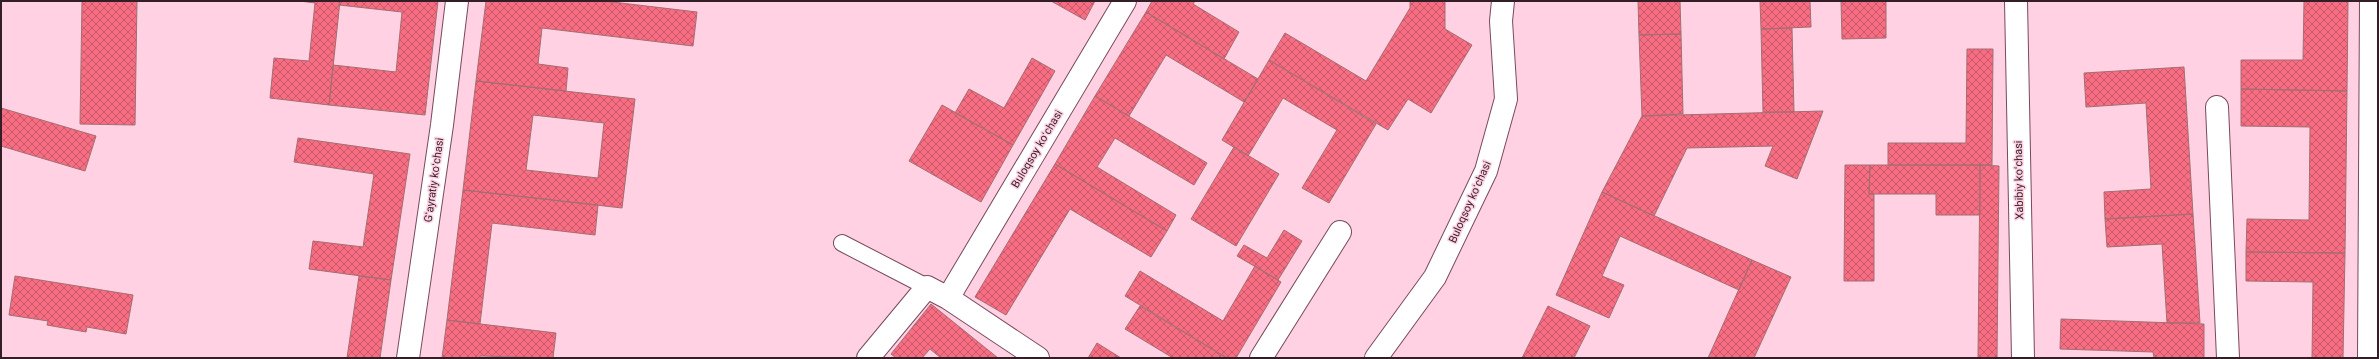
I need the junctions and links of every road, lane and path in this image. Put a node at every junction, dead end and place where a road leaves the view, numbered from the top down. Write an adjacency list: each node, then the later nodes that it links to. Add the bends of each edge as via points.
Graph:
1 (457, 1): 11 (street, Gʻayratiy koʻchasi, via 442,125)
2 (1125, 1): 10 (street, Buloqsoy koʻchasi)
3 (1503, 1): 15 (street, Buloqsoy koʻchasi, via 1501,21 1506,99 1486,171 1435,277)
4 (2016, 1): 16 (street, Xabibiy koʻchasi)
5 (2371, 1): 18 (street)
6 (2217, 107): 17 (street)
7 (1340, 232): 14 (street)
8 (842, 243): 9 (lane)
9 (927, 287): 10 (street); 12 (street)
10 (948, 298): 13 (street)
11 (408, 358)
12 (868, 358)
13 (1038, 358)
14 (1261, 358)
15 (1376, 358)
16 (2022, 358)
17 (2228, 358)
18 (2369, 358)

